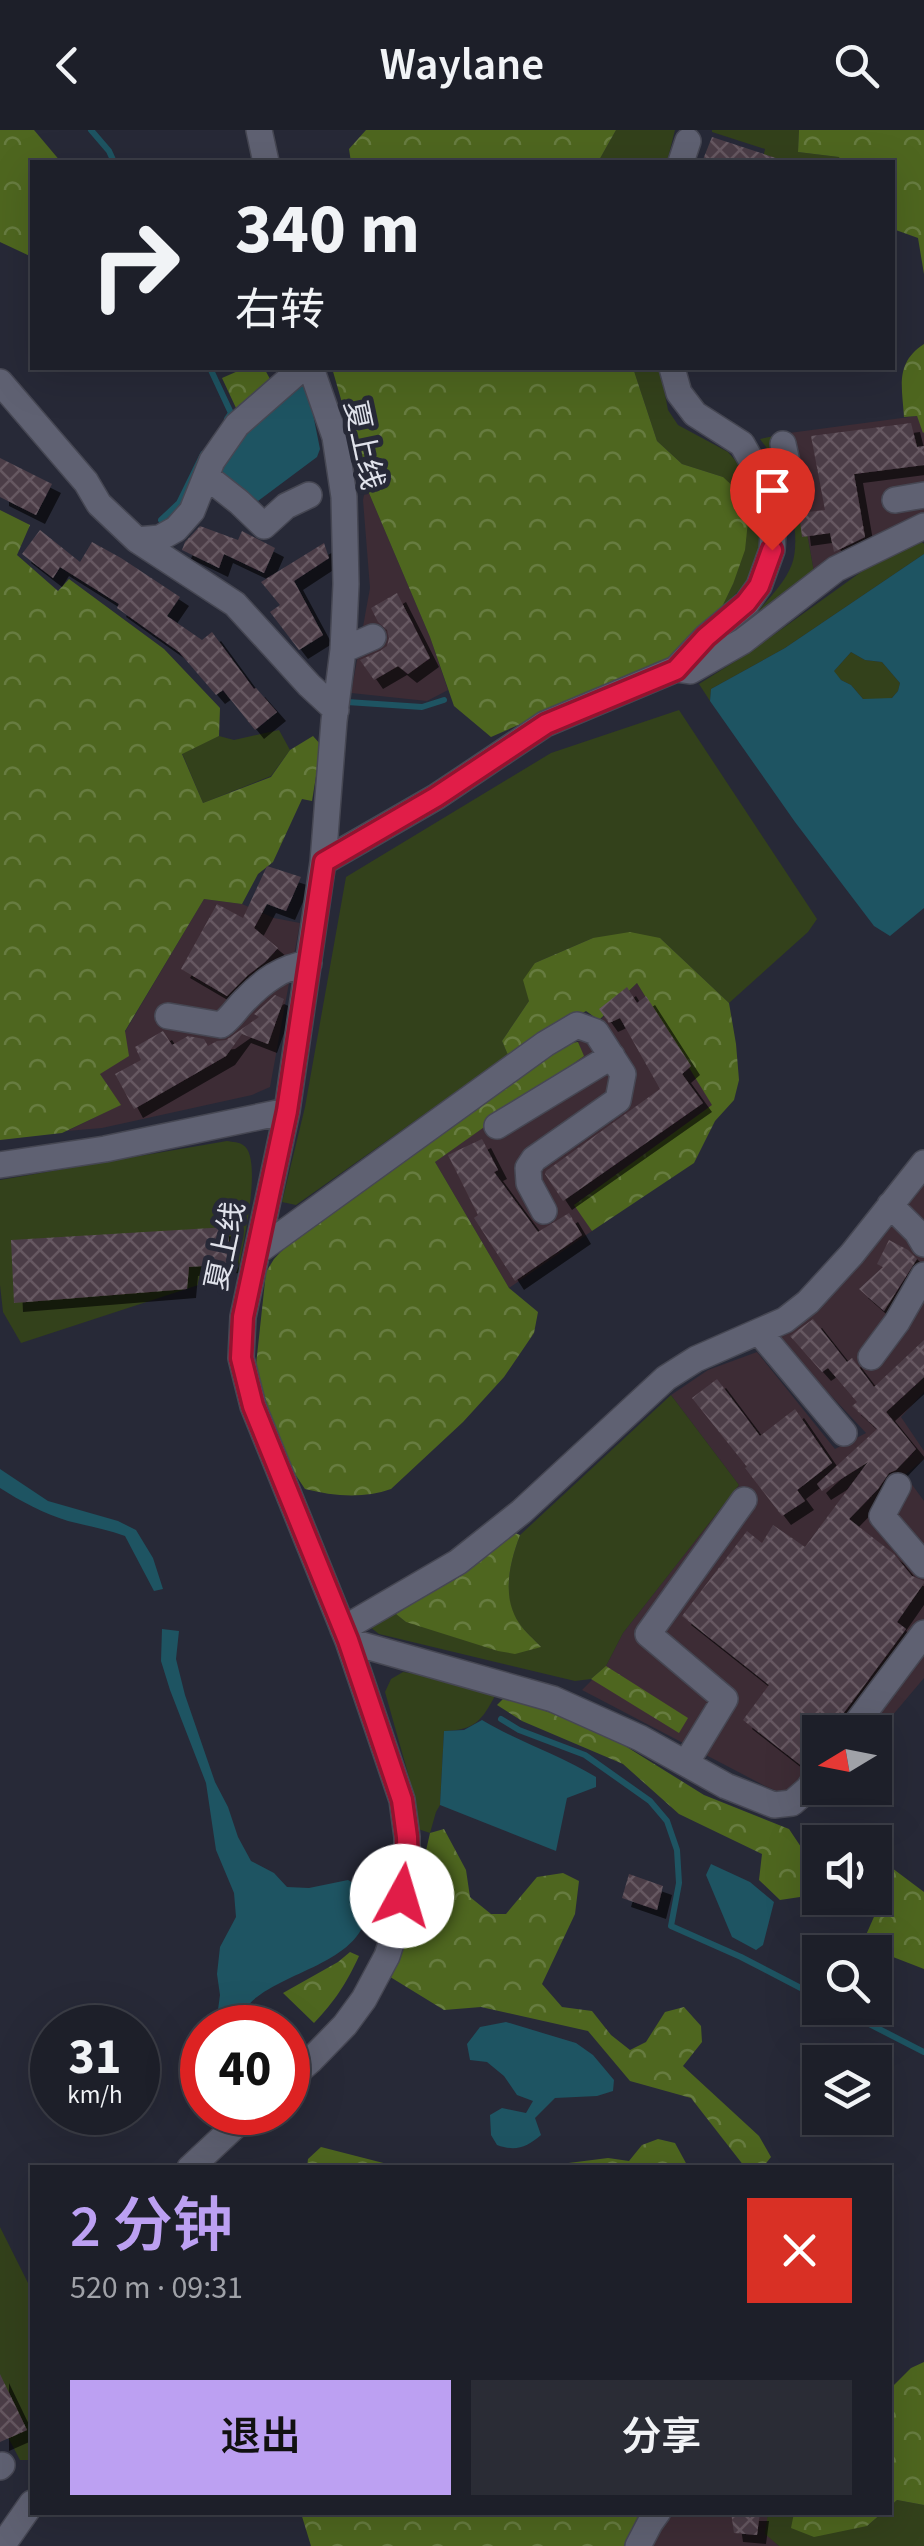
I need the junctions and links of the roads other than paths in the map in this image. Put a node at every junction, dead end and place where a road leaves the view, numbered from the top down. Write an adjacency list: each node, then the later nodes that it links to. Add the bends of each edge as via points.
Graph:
1 (259, 130): 2 (street)
2 (266, 160)
3 (300, 370): 8 (street, via 237,425)
4 (313, 370): 16 (street, 夏上线, via 335,437 344,497)
5 (673, 370): 10 (street, via 694,414 742,444)
6 (0, 382): 14 (street, via 98,504)
7 (783, 444): 10 (street, via 793,490)
8 (206, 476): 9 (street, via 264,526); 14 (street, via 176,530)
9 (309, 494)
10 (770, 494): 17 (street, via 772,550 759,586)
11 (924, 495): 12 (street)
12 (895, 500)
13 (924, 526): 17 (street, via 836,569 730,648 690,671)
14 (137, 540): 18 (street, via 235,604)
15 (373, 637): 16 (street)
16 (343, 650): 18 (street, 夏上线)
17 (676, 670): 19 (street, via 546,724)
18 (336, 710): 19 (street, 夏上线)
19 (324, 862): 20 (street, 夏上线)
20 (309, 963): 21 (street, via 288,966 267,980 221,1025); 23 (street, 夏上线)
21 (168, 1016)
22 (612, 1056): 24 (street); 28 (street, via 624,1074 618,1100 528,1168); 30 (street, via 596,1032 577,1025)
23 (287, 1111): 25 (street); 30 (street, 夏上线)
24 (497, 1126)
25 (0, 1165)
26 (922, 1171): 27 (street)
27 (890, 1205): 29 (street); 32 (street, via 808,1302)
28 (544, 1211)
29 (924, 1244)
30 (257, 1252): 39 (street, 夏上线, via 241,1358 253,1406)
31 (924, 1275): 33 (street)
32 (760, 1333): 34 (street); 39 (street, via 666,1378 521,1512)
33 (870, 1357)
34 (844, 1433)
35 (898, 1486): 37 (street, via 882,1516)
36 (744, 1500): 41 (street, via 648,1634 725,1698)
37 (916, 1556)
38 (924, 1633): 40 (street)
39 (345, 1635): 41 (street, via 553,1699); 43 (street, 夏上线, via 402,1800 408,1868 387,1956 345,2025)
40 (863, 1715)
41 (686, 1764): 42 (street, via 774,1805)
42 (802, 1794)
43 (310, 2061)
44 (225, 2135): 45 (street)
45 (193, 2165)
46 (30, 2507): 48 (street)
47 (656, 2515): 49 (street)
48 (2, 2546)
49 (638, 2546)

